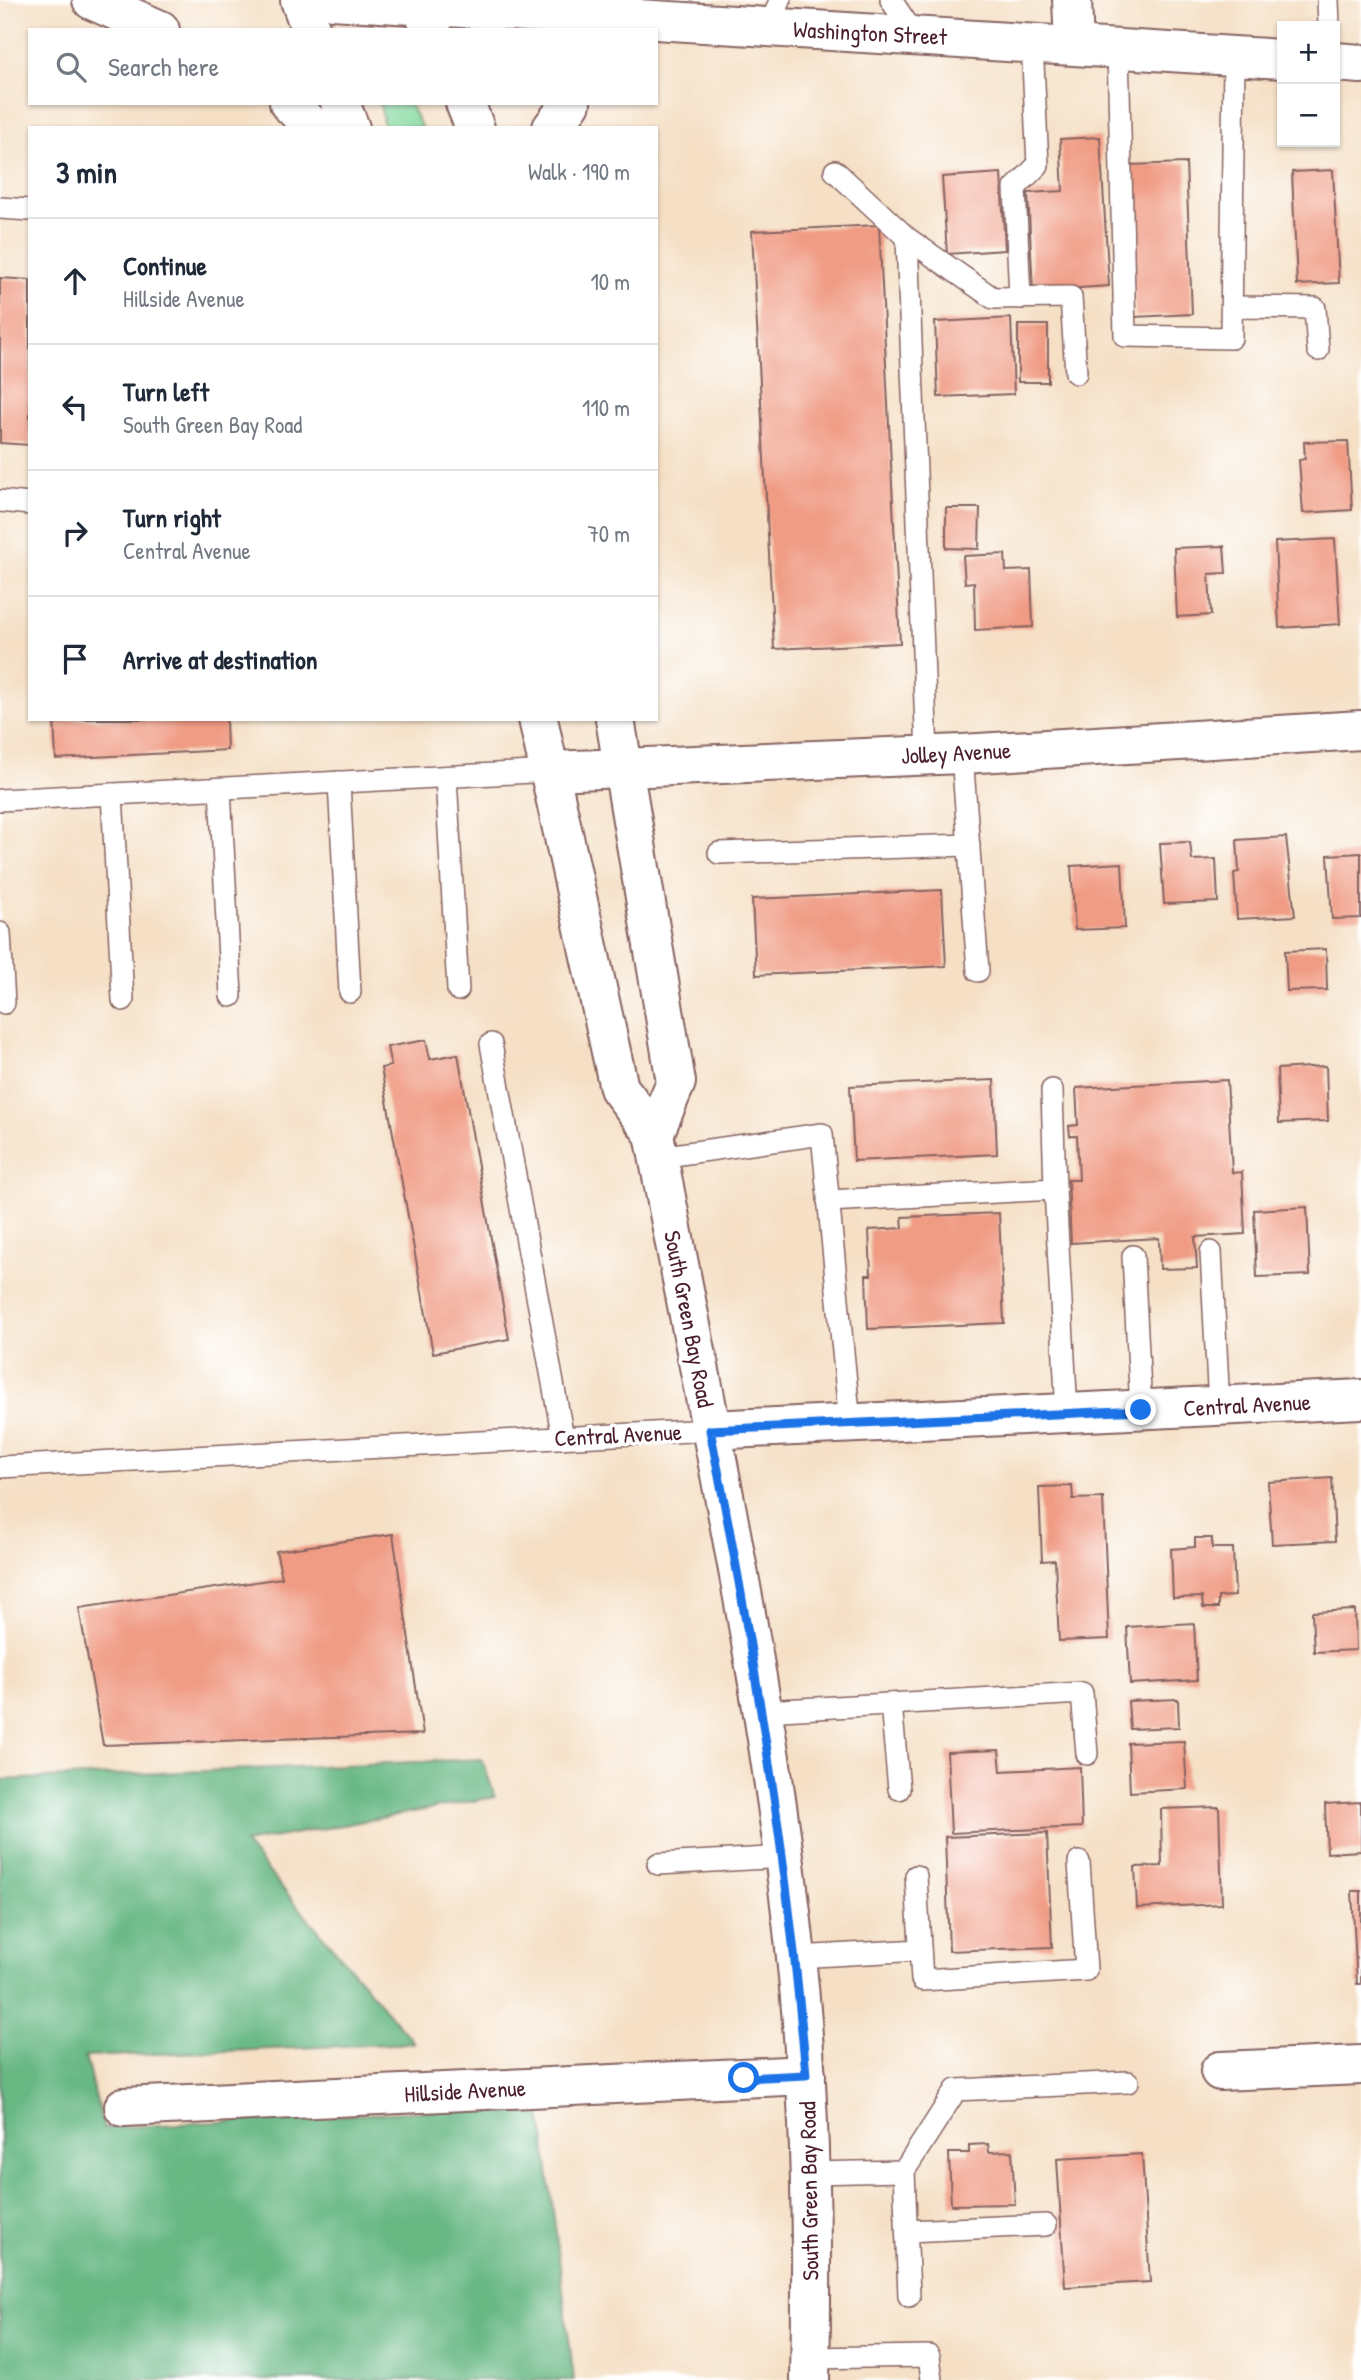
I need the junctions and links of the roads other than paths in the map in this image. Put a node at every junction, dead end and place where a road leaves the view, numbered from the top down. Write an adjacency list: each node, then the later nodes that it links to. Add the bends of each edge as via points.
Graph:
1 (92, 0): 12 (main road)
2 (299, 0): 13 (main road)
3 (332, 0): 8 (main road, Washington Street)
4 (605, 0): 11 (main road)
5 (891, 0): 14 (lane)
6 (1072, 0): 16 (main road)
7 (1328, 0): 10 (lane)
8 (424, 12): 11 (main road, Washington Street)
9 (775, 14): 11 (main road, Washington Street); 14 (main road, Washington Street)
10 (1329, 21)
11 (633, 25)
12 (155, 28)
13 (310, 28)
14 (915, 36): 15 (main road, Washington Street)
15 (1032, 43): 16 (main road, Washington Street); 34 (lane, via 1038,164 1015,188)
16 (1074, 45): 17 (main road, Washington Street)
17 (1118, 49): 18 (main road, Washington Street); 35 (lane, via 1125,336 1231,338)
18 (1234, 56): 19 (main road, Washington Street); 35 (lane)
19 (1277, 59)
20 (1340, 62): 21 (main road)
21 (1361, 64)
22 (291, 105): 26 (main road)
23 (341, 105): 27 (main road)
24 (466, 105): 28 (main road)
25 (569, 105): 29 (main road)
26 (312, 126)
27 (348, 126)
28 (474, 126)
29 (553, 126)
30 (835, 171): 33 (lane)
31 (0, 208): 32 (lane)
32 (28, 210)
33 (907, 237): 34 (lane, via 993,298); 43 (lane)
34 (1020, 298): 37 (lane, via 1071,297)
35 (1232, 307): 36 (lane, via 1315,308)
36 (1318, 350)
37 (1076, 373)
38 (0, 501): 39 (lane)
39 (28, 505)
40 (538, 721): 45 (main road, South Green Bay Road)
41 (615, 721): 44 (main road)
42 (1361, 730): 43 (main road, Jolley Avenue)
43 (944, 754): 44 (main road, Jolley Avenue); 51 (lane)
44 (623, 767): 45 (main road, Jolley Avenue); 62 (main road, via 676,1082)
45 (551, 771): 46 (lane); 62 (main road, South Green Bay Road, via 619,1088)
46 (446, 777): 47 (lane); 55 (lane)
47 (339, 782): 48 (lane); 56 (lane)
48 (220, 789): 49 (lane); 57 (lane)
49 (112, 794): 50 (lane); 58 (lane)
50 (0, 800)
51 (969, 845): 52 (lane); 54 (lane)
52 (719, 853)
53 (0, 933): 59 (lane)
54 (978, 971)
55 (457, 990)
56 (350, 992)
57 (231, 996)
58 (123, 1000)
59 (4, 1003)
60 (491, 1044): 73 (lane)
61 (1052, 1090): 63 (lane)
62 (656, 1145): 64 (lane, via 822,1134); 72 (main road, South Green Bay Road)
63 (1055, 1189): 64 (lane); 70 (lane)
64 (828, 1201): 71 (lane)
65 (1211, 1252): 68 (lane)
66 (1133, 1256): 69 (lane)
67 (1361, 1399): 68 (main road, Central Avenue)
68 (1219, 1406): 69 (main road, Central Avenue)
69 (1141, 1410): 70 (main road, Central Avenue)
70 (1067, 1413): 71 (main road, Central Avenue)
71 (850, 1424): 72 (main road, Central Avenue)
72 (710, 1430): 73 (lane, Central Avenue); 76 (main road, South Green Bay Road)
73 (563, 1438): 74 (lane, Central Avenue)
74 (0, 1467)
75 (891, 1704): 76 (lane); 77 (lane, via 1082,1693); 78 (lane)
76 (763, 1711): 79 (main road, South Green Bay Road)
77 (1087, 1754)
78 (899, 1789)
79 (784, 1857): 81 (lane); 84 (main road, South Green Bay Road)
80 (1079, 1862): 83 (lane, via 1086,1970 922,1980)
81 (658, 1864)
82 (916, 1876): 83 (lane)
83 (920, 1950): 84 (lane)
84 (797, 1957): 87 (main road, South Green Bay Road)
85 (1361, 2065): 86 (main road)
86 (1220, 2071)
87 (806, 2075): 89 (main road, Hillside Avenue); 91 (main road, South Green Bay Road)
88 (1128, 2082): 90 (lane, via 956,2090)
89 (124, 2107)
90 (904, 2171): 91 (lane); 93 (lane)
91 (810, 2173): 95 (main road, South Green Bay Road)
92 (1046, 2225): 93 (lane)
93 (906, 2231): 94 (lane)
94 (909, 2296)
95 (810, 2369): 96 (lane, via 929,2356)
96 (933, 2380)

